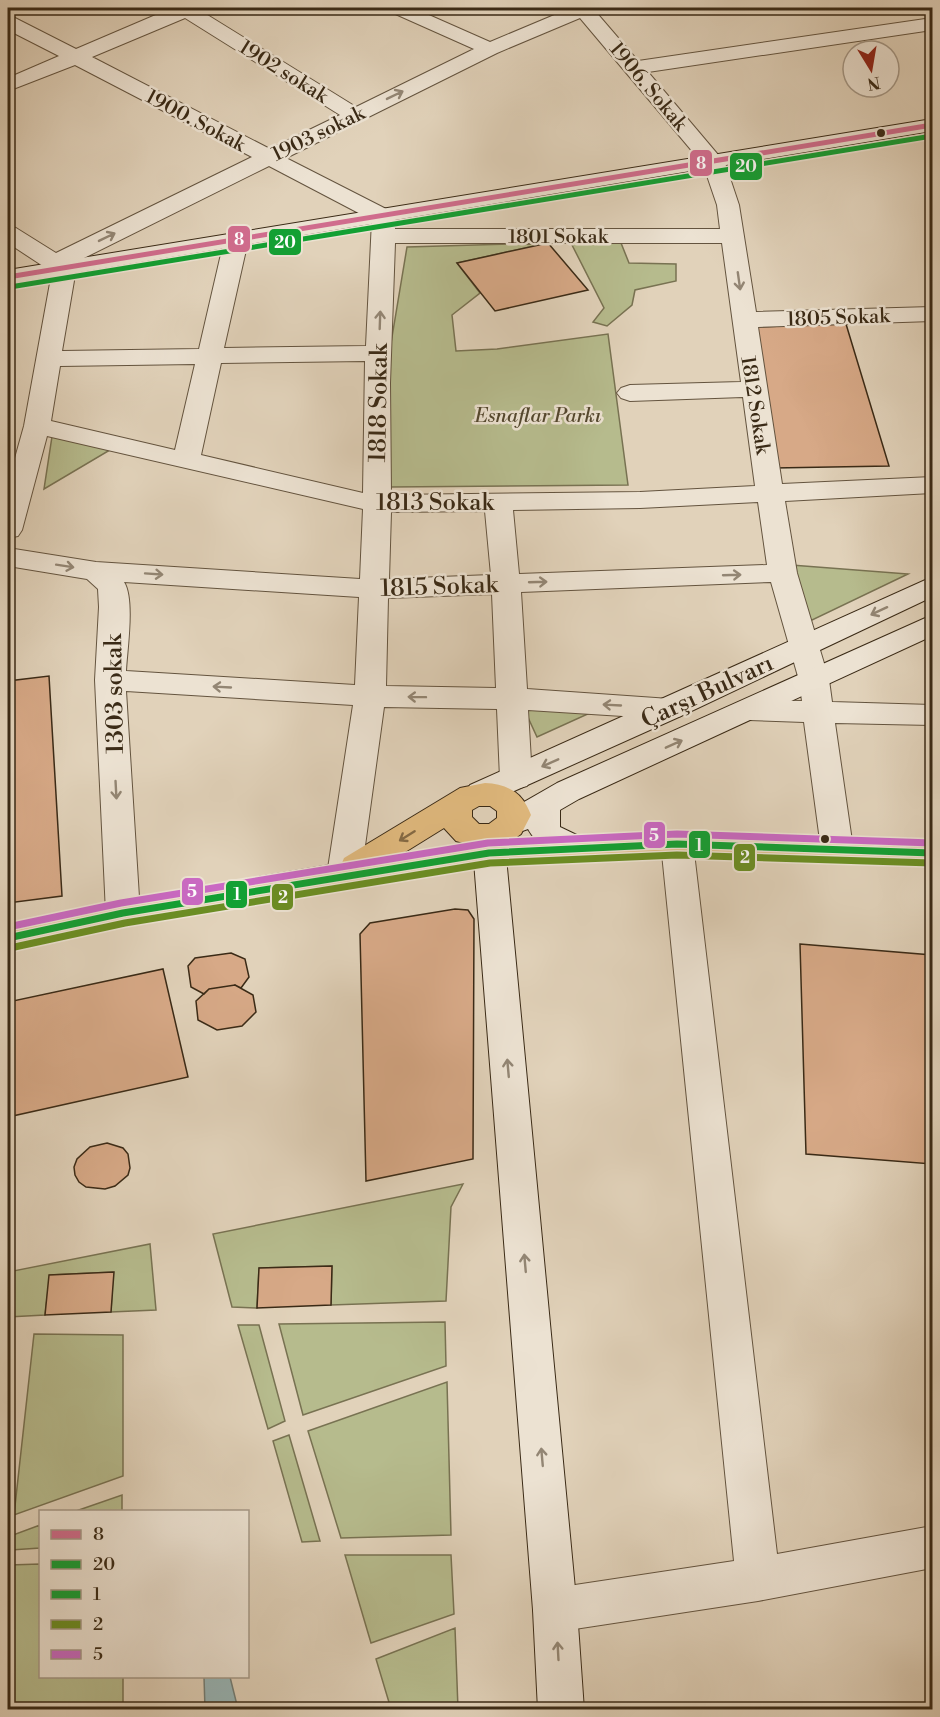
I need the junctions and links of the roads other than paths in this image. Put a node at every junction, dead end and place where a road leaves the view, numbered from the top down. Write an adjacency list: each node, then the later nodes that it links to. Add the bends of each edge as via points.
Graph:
1 (187, 8): 7 (street); 10 (street, 1902 sokak)
2 (398, 8): 6 (street)
3 (587, 8): 6 (street, 1903 sokak); 8 (street, 1906. Sokak)
4 (8, 22): 7 (street, 1900. Sokak)
5 (933, 24): 8 (street)
6 (490, 49): 10 (street, 1903 sokak, one-way to 6)
7 (74, 56): 9 (street); 12 (street, 1900. Sokak)
8 (635, 68): 13 (street, 1906. Sokak)
9 (8, 85)
10 (355, 115): 12 (street, 1903 sokak)
11 (933, 125): 13 (street)
12 (267, 157): 14 (street, 1900. Sokak); 18 (street, 1903 sokak, one-way to 12)
13 (714, 163): 14 (street); 16 (street, 1812 Sokak)
14 (384, 226): 16 (street, 1801 Sokak); 17 (street); 22 (street, 1818 Sokak, one-way to 14)
15 (8, 233): 18 (street)
16 (733, 236): 21 (street, 1812 Sokak, one-way to 21)
17 (236, 241): 18 (street); 23 (street)
18 (60, 266): 19 (street); 24 (street)
19 (8, 277)
20 (933, 314): 21 (street, 1805 Sokak)
21 (744, 320): 25 (street, 1812 Sokak)
22 (378, 353): 23 (street); 32 (street, 1818 Sokak)
23 (210, 355): 24 (street); 28 (street)
24 (49, 359): 27 (street)
25 (753, 389): 26 (street); 30 (street, 1812 Sokak)
26 (630, 393)
27 (37, 426): 28 (street, 1813 Sokak); 33 (street)
28 (186, 461): 32 (street, 1813 Sokak)
29 (933, 485): 30 (street, 1813 Sokak)
30 (770, 494): 31 (street, 1813 Sokak); 36 (street, 1812 Sokak)
31 (498, 502): 32 (street, 1813 Sokak); 37 (street)
32 (377, 504): 39 (street, 1818 Sokak)
33 (8, 530)
34 (8, 557): 35 (street, one-way to 35)
35 (96, 571): 39 (street, 1815 Sokak, one-way to 39); 42 (street, 1303 sokak, via 112,586)
36 (783, 573): 37 (street, 1815 Sokak, one-way to 36); 41 (street, 1812 Sokak)
37 (506, 584): 39 (street, 1815 Sokak); 45 (street)
38 (933, 586): 41 (street, Çarşı Bulvarı, one-way to 41)
39 (374, 589): 44 (street, 1818 Sokak)
40 (933, 625): 43 (street, Çarşı Bulvarı)
41 (804, 646): 43 (street, 1812 Sokak); 46 (street, Çarşı Bulvarı)
42 (110, 680): 44 (street, one-way to 42); 59 (street, 1303 sokak, one-way to 59)
43 (814, 680): 47 (street, Çarşı Bulvarı); 48 (street, 1812 Sokak)
44 (370, 696): 45 (street, one-way to 44); 58 (street, 1818 Sokak)
45 (514, 699): 46 (street, one-way to 45); 50 (street)
46 (670, 709): 50 (street, Çarşı Bulvarı, one-way to 50)
47 (749, 710): 48 (street); 52 (street, Çarşı Bulvarı, one-way to 47)
48 (819, 712): 49 (street); 56 (street, 1812 Sokak)
49 (933, 715)
50 (516, 778): 51 (street, Çarşı Bulvarı)
51 (469, 799): 53 (main road, via 454,819 458,826 473,835); 53 (main road, via 501,797 508,801 515,815); 58 (main road, one-way to 58)
52 (545, 805): 53 (street, Çarşı Bulvarı); 55 (street, via 543,829 557,842)
53 (497, 837): 55 (main road); 58 (main road); 63 (street, one-way to 53)
54 (677, 844): 55 (main road); 56 (main road); 62 (street)
55 (573, 848)
56 (837, 848): 57 (main road)
57 (933, 853)
58 (344, 875): 59 (main road)
59 (123, 913): 60 (main road)
60 (8, 938)
61 (933, 1547): 62 (street)
62 (758, 1580): 63 (street)
63 (555, 1610): 64 (street, one-way to 63)
64 (561, 1710)

